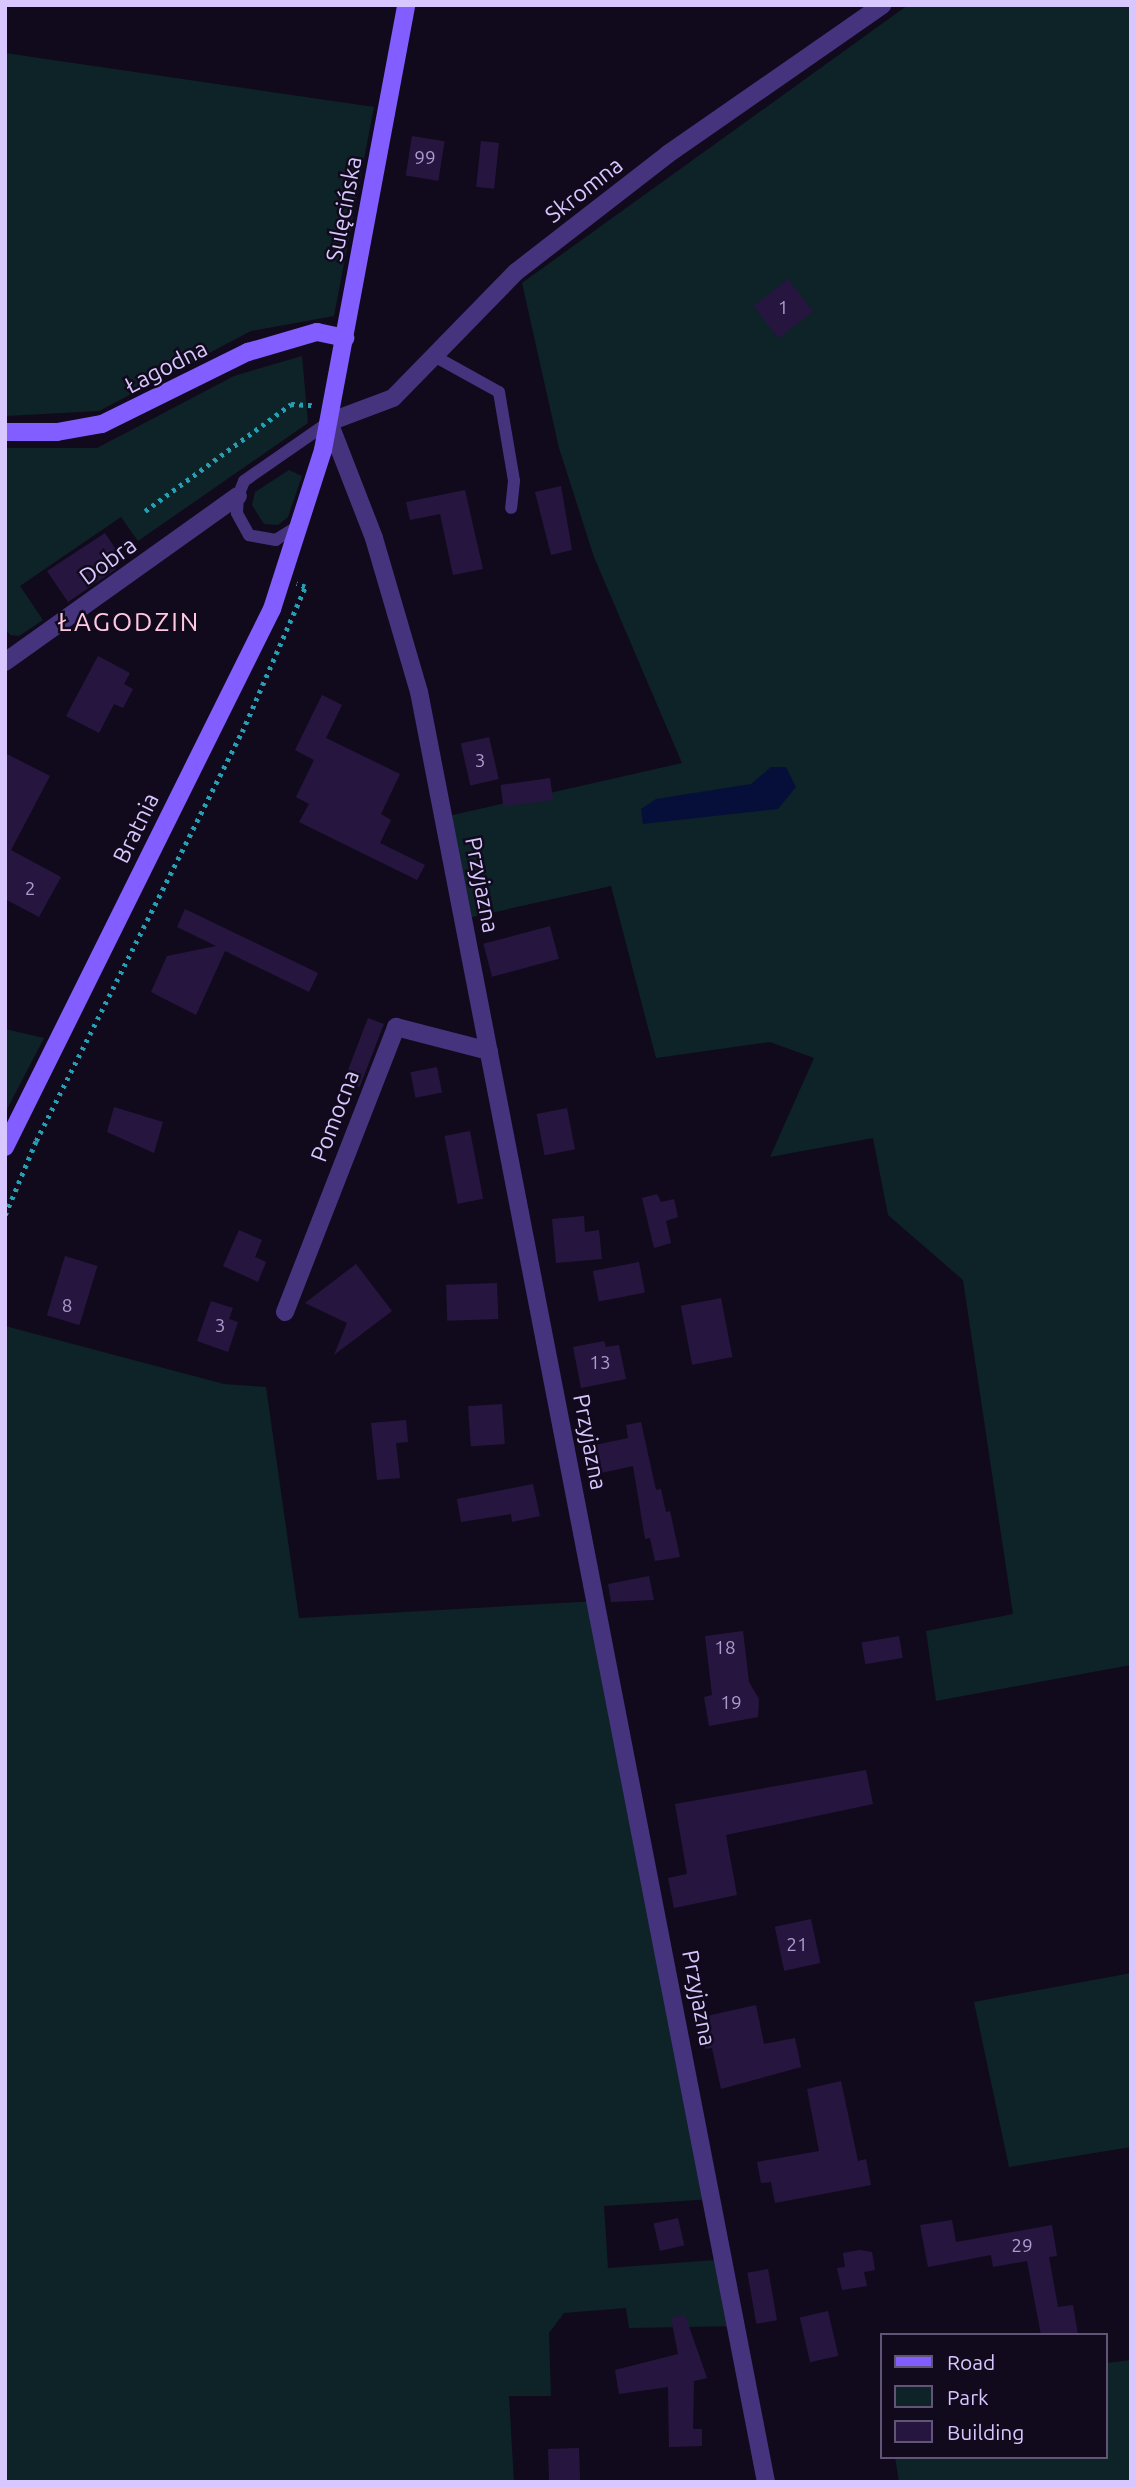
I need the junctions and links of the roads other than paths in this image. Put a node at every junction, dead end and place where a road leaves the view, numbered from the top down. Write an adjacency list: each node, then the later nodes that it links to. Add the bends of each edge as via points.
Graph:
1 (406, 5): 3 (street, Sulęcińska)
2 (882, 5): 4 (street, Skromna, via 668,154 516,272)
3 (345, 338): 5 (street, Sulęcińska); 6 (street, Łagodna, via 317,332 257,349 102,424 57,432)
4 (434, 356): 5 (street, Skromna, via 393,398); 8 (lane, via 499,391 514,481)
5 (330, 414): 7 (lane, via 244,481); 9 (street, Bratnia); 11 (street, Przyjazna, via 374,538 419,692)
6 (5, 432)
7 (238, 496): 9 (lane, via 237,513 249,535 276,540); 10 (street, Dobra)
8 (511, 508)
9 (298, 526): 12 (street, Bratnia, via 272,609)
10 (5, 662)
11 (489, 1051): 13 (street, Pomocna, via 396,1027); 14 (street, Przyjazna)
12 (5, 1147)
13 (285, 1312)
14 (766, 2482)

